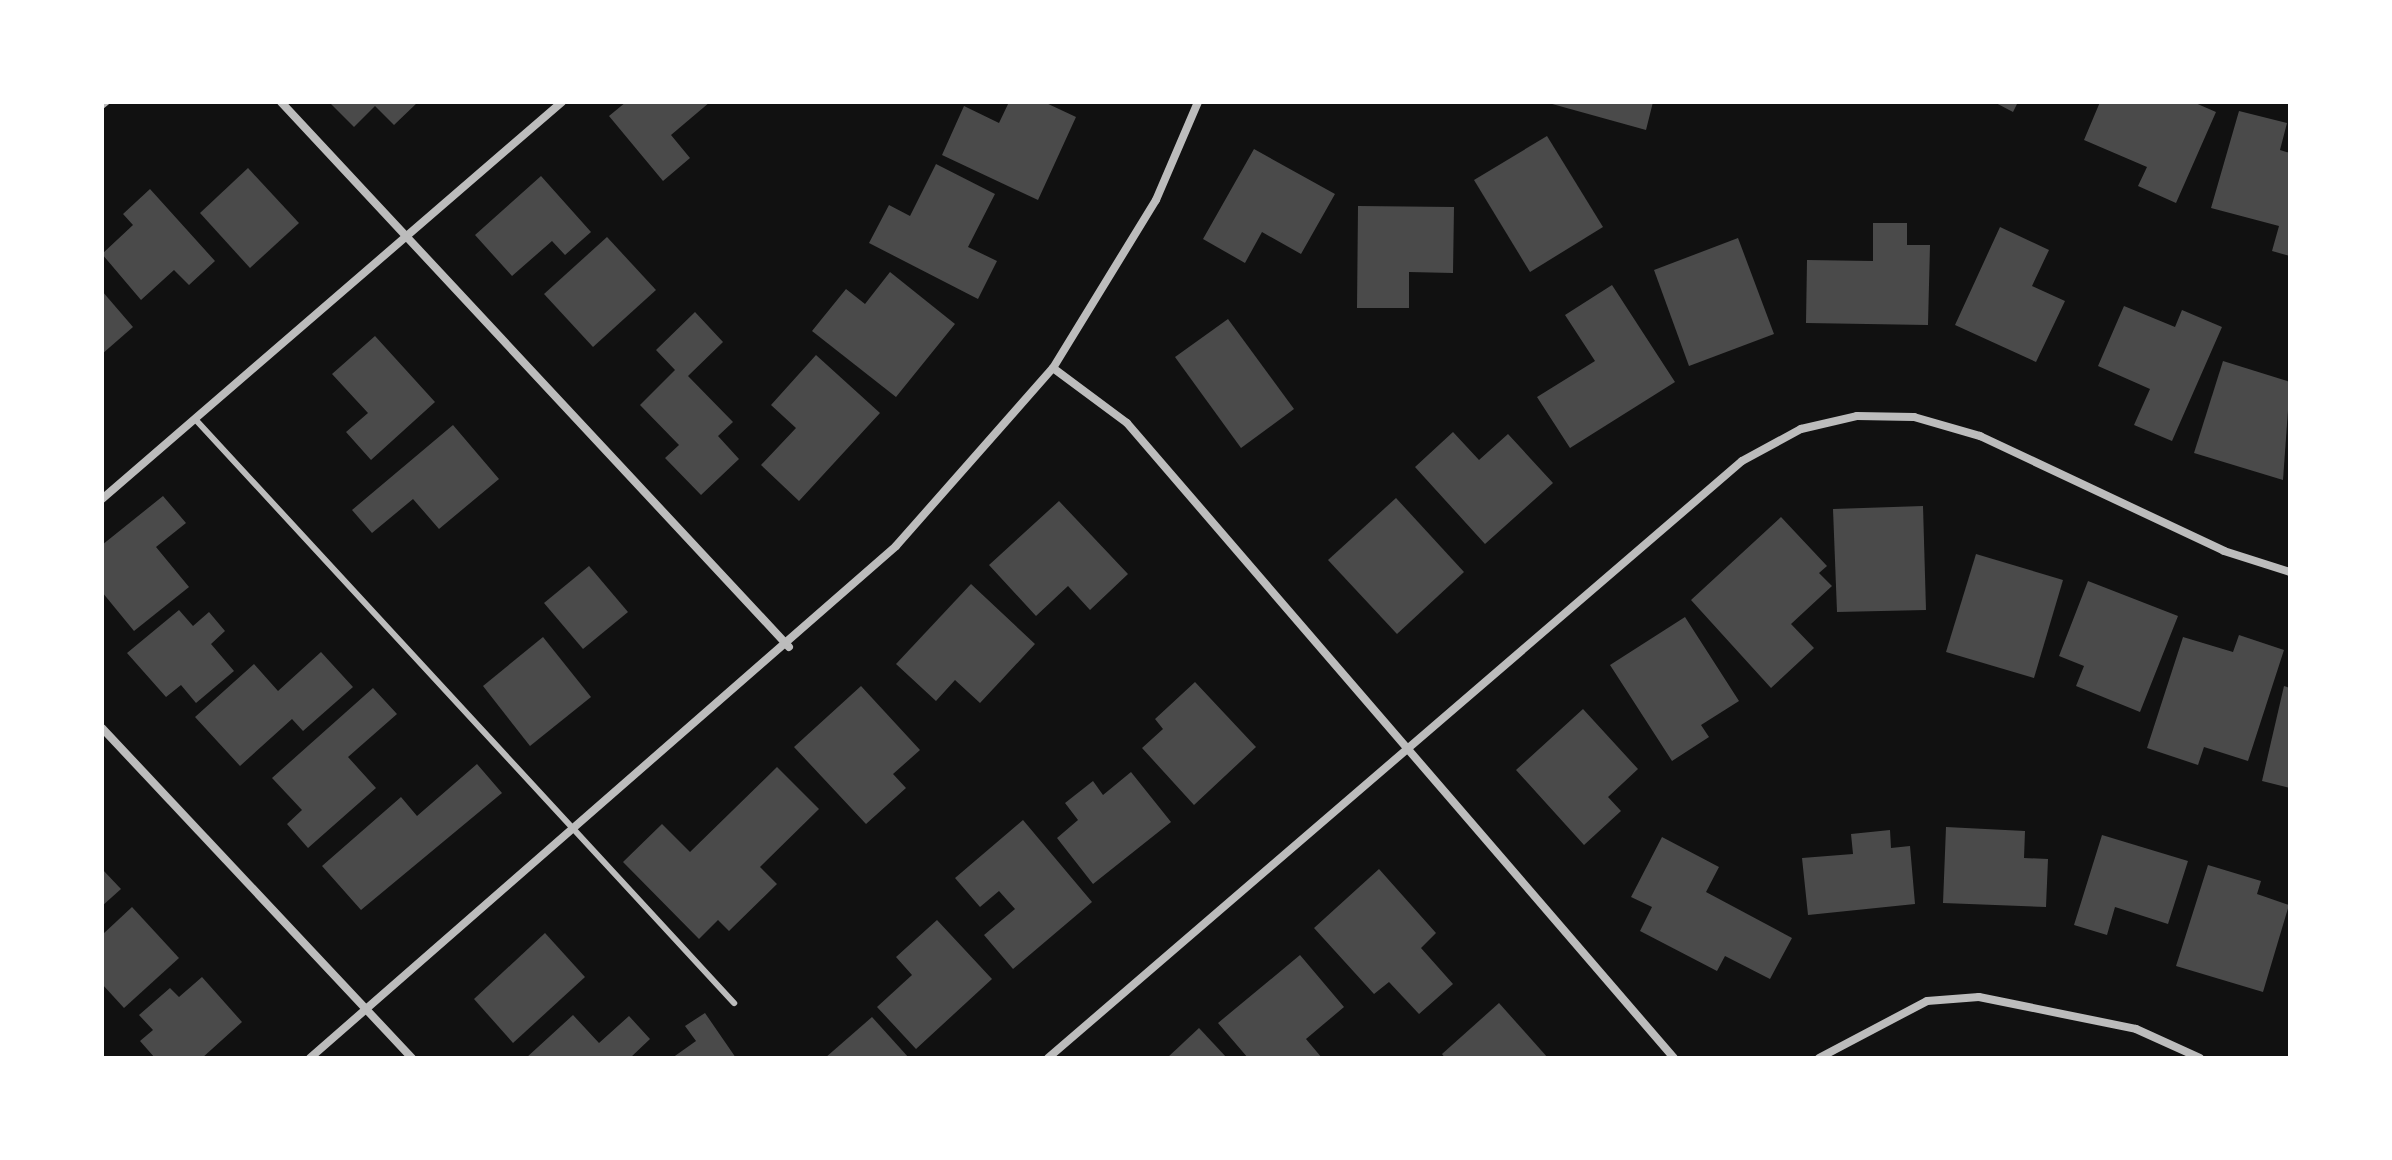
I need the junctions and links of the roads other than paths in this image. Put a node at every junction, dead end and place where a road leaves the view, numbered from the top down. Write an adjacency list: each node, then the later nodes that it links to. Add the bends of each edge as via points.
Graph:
1 (107, 102): 5 (lane)
2 (281, 102): 6 (street)
3 (562, 102): 6 (street)
4 (1198, 102): 7 (street, via 1156,200)
5 (102, 106)
6 (406, 236): 8 (street); 11 (street)
7 (1053, 368): 11 (street, via 896,546); 13 (street, via 1127,423)
8 (195, 419): 9 (street); 14 (lane)
9 (102, 499)
10 (2290, 572): 13 (street, via 2224,551 1980,436 1914,417 1857,416 1801,429 1742,461)
11 (789, 647): 14 (street)
12 (102, 728): 16 (street)
13 (1411, 751): 19 (street); 20 (street)
14 (573, 833): 15 (lane); 16 (street)
15 (734, 1003)
16 (367, 1009): 17 (street); 18 (street)
17 (310, 1058)
18 (412, 1058)
19 (1048, 1058)
20 (1674, 1058)
21 (1819, 1058): 22 (street, via 1927,1001 1979,997 2136,1029)
22 (2200, 1058)

